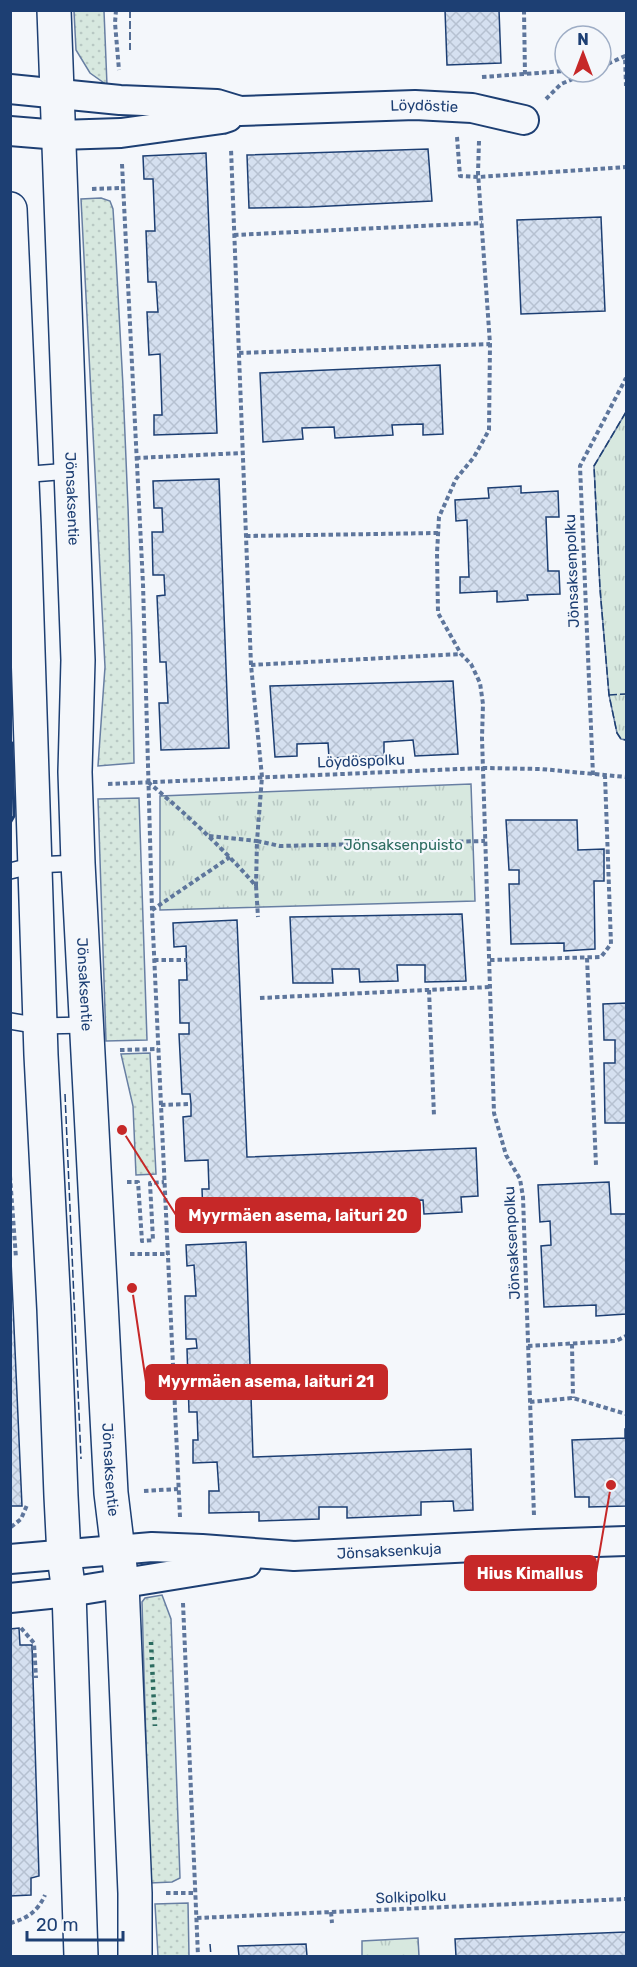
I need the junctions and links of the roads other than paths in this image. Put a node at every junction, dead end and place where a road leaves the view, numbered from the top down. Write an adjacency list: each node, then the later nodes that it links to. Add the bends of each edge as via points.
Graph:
1 (54, 10): 3 (main road, Jönsaksentie)
2 (10, 89): 3 (street, Löydöstie)
3 (58, 94): 4 (street, Löydöstie, via 217,104); 7 (main road, Jönsaksentie)
4 (240, 111): 5 (street, Löydöstie, via 415,105 472,108); 7 (street, Löydöstie, via 222,119 121,133)
5 (524, 120)
6 (10, 130): 7 (street, Löydöstie)
7 (59, 135): 9 (main road, Jönsaksentie)
8 (10, 209): 10 (main road)
9 (70, 471): 10 (lane); 11 (main road, Jönsaksentie, via 78,660)
10 (16, 475): 12 (main road)
11 (78, 863): 12 (lane); 14 (main road, Jönsaksentie)
12 (23, 868): 13 (main road)
13 (25, 1023): 14 (lane); 17 (main road)
14 (87, 1025): 16 (main road, Jönsaksentie, via 111,1493)
15 (627, 1541): 19 (street, Jönsaksenkuja)
16 (118, 1551): 17 (street, Jönsaksenkuja); 19 (street, Jönsaksenkuja, via 152,1547); 20 (main road, Jönsaksentie)
17 (64, 1556): 18 (street, Jönsaksenkuja); 21 (main road)
18 (10, 1559)
19 (181, 1561): 20 (street, Jönsaksenkuja)
20 (122, 1584): 21 (street, Jönsaksenkuja); 24 (main road, Jönsaksentie)
21 (69, 1592): 22 (street, Jönsaksenkuja); 23 (main road)
22 (10, 1598)
23 (81, 1956)
24 (135, 1956)

